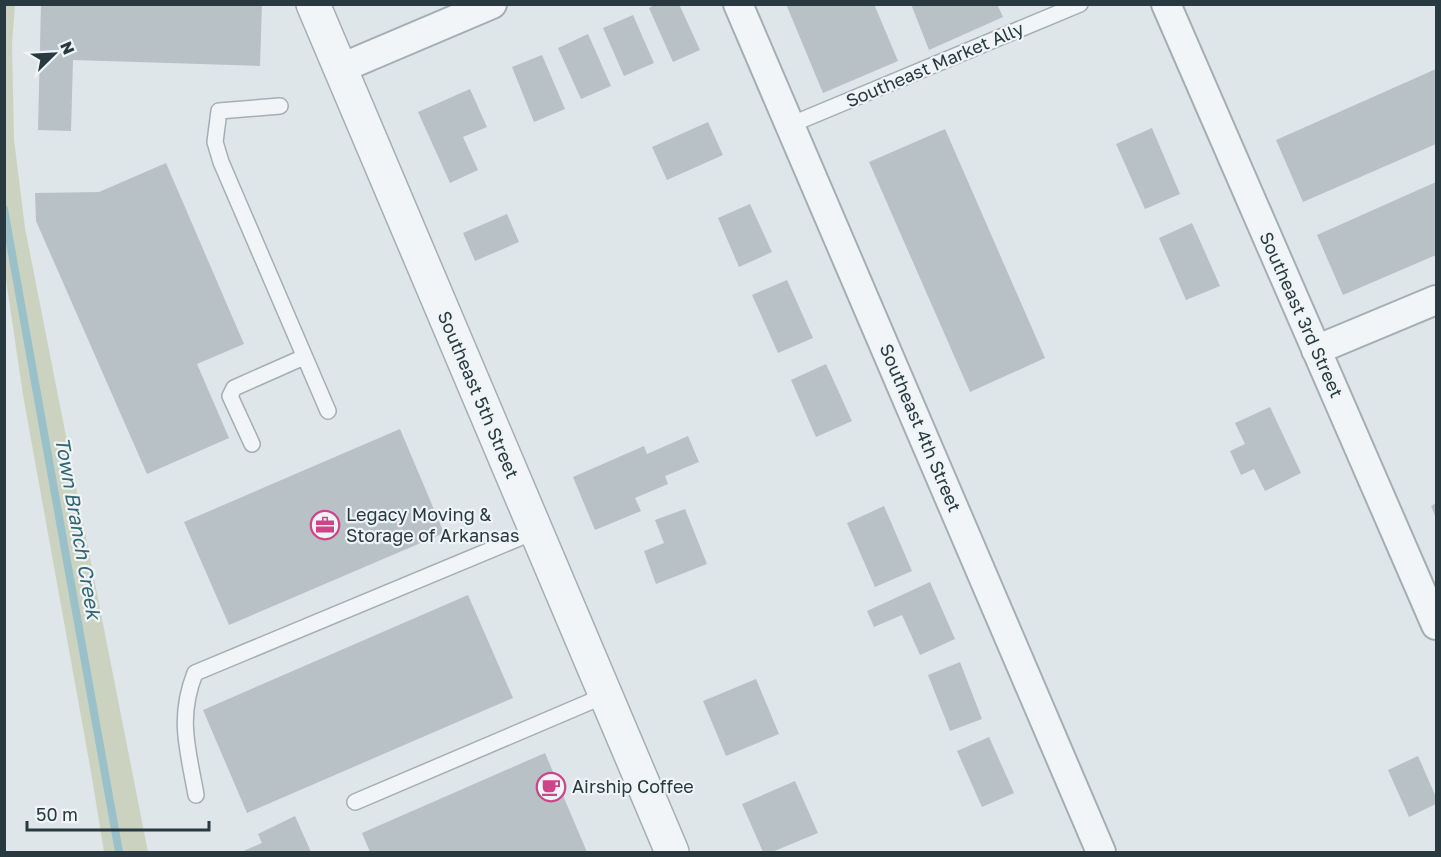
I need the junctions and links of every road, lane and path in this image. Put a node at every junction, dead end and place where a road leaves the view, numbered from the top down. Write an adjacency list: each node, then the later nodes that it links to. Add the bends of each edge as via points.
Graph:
1 (313, 4): 6 (street, Southeast 5th Street)
2 (492, 4): 6 (street)
3 (738, 4): 8 (street, Southeast 4th Street)
4 (1080, 4): 8 (lane, Southeast Market Ally)
5 (1166, 4): 10 (street, Southeast 3rd Street)
6 (339, 69): 14 (street, Southeast 5th Street)
7 (280, 106): 11 (lane, via 219,111 215,142)
8 (790, 125): 20 (street, Southeast 4th Street)
9 (1437, 300): 10 (street)
10 (1316, 350): 15 (street, Southeast 3rd Street)
11 (304, 357): 12 (lane); 13 (lane, via 234,388 230,396)
12 (328, 411)
13 (252, 444)
14 (536, 531): 16 (street, Southeast 5th Street); 17 (lane, via 195,674 188,693 184,728)
15 (1436, 623)
16 (606, 695): 18 (lane); 19 (street, Southeast 5th Street)
17 (196, 795)
18 (355, 802)
19 (672, 852)
20 (1101, 852)

